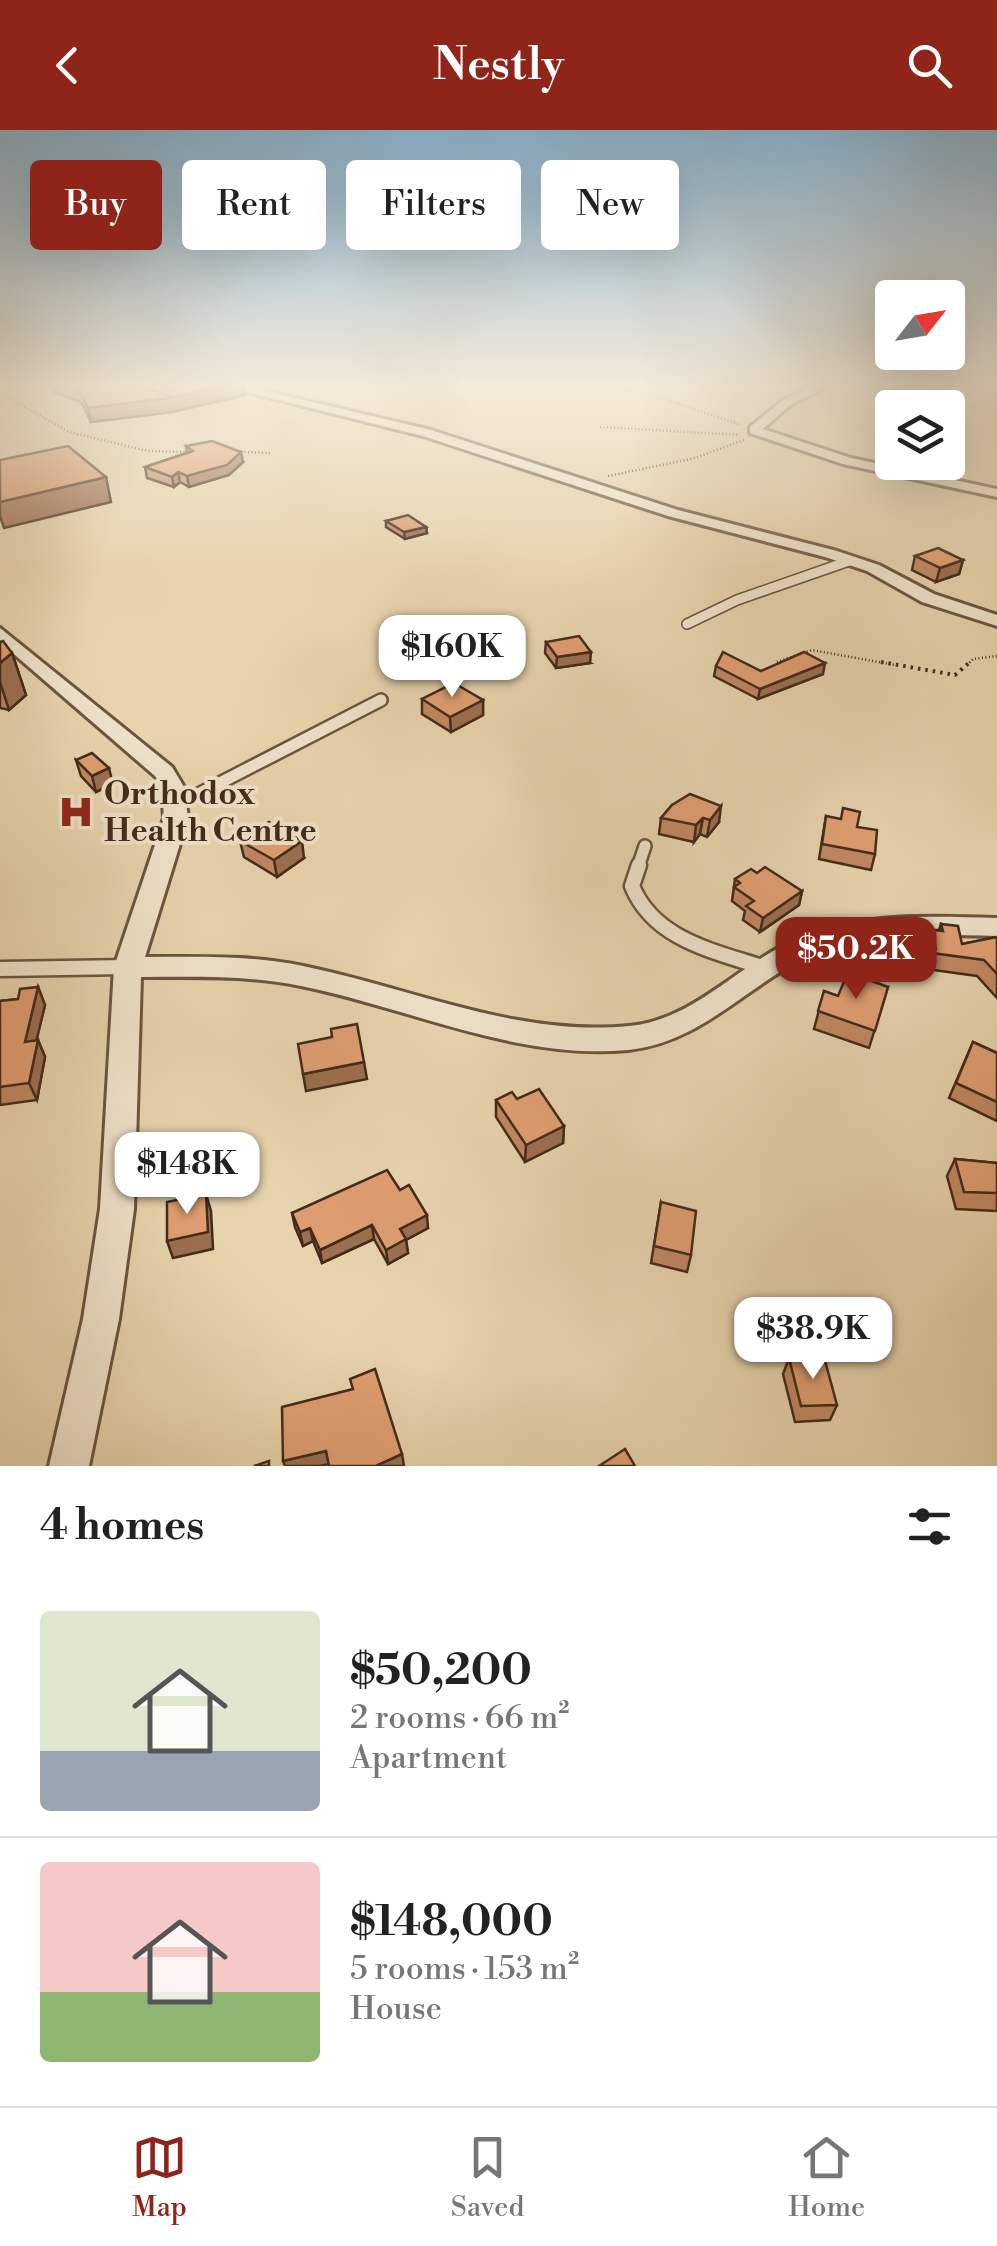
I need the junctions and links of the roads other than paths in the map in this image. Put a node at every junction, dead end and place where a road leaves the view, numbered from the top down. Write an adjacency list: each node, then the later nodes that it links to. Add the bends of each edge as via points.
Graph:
1 (472, 447): 6 (street)
2 (817, 447): 3 (street)
3 (875, 461)
4 (948, 480): 5 (street)
5 (997, 493)
6 (849, 561): 7 (street); 8 (lane)
7 (997, 622)
8 (687, 624)
9 (0, 633): 11 (street, via 164,772)
10 (381, 700): 11 (lane)
11 (177, 805): 14 (street)
12 (645, 846): 15 (lane, via 632,886 645,911 688,941)
13 (997, 927): 15 (street, via 912,926 834,937)
14 (128, 967): 15 (street, via 264,970 491,1029 614,1038 673,1028); 16 (lane); 17 (street, via 116,1209 102,1320)
15 (765, 968)
16 (0, 969)
17 (69, 1466)

